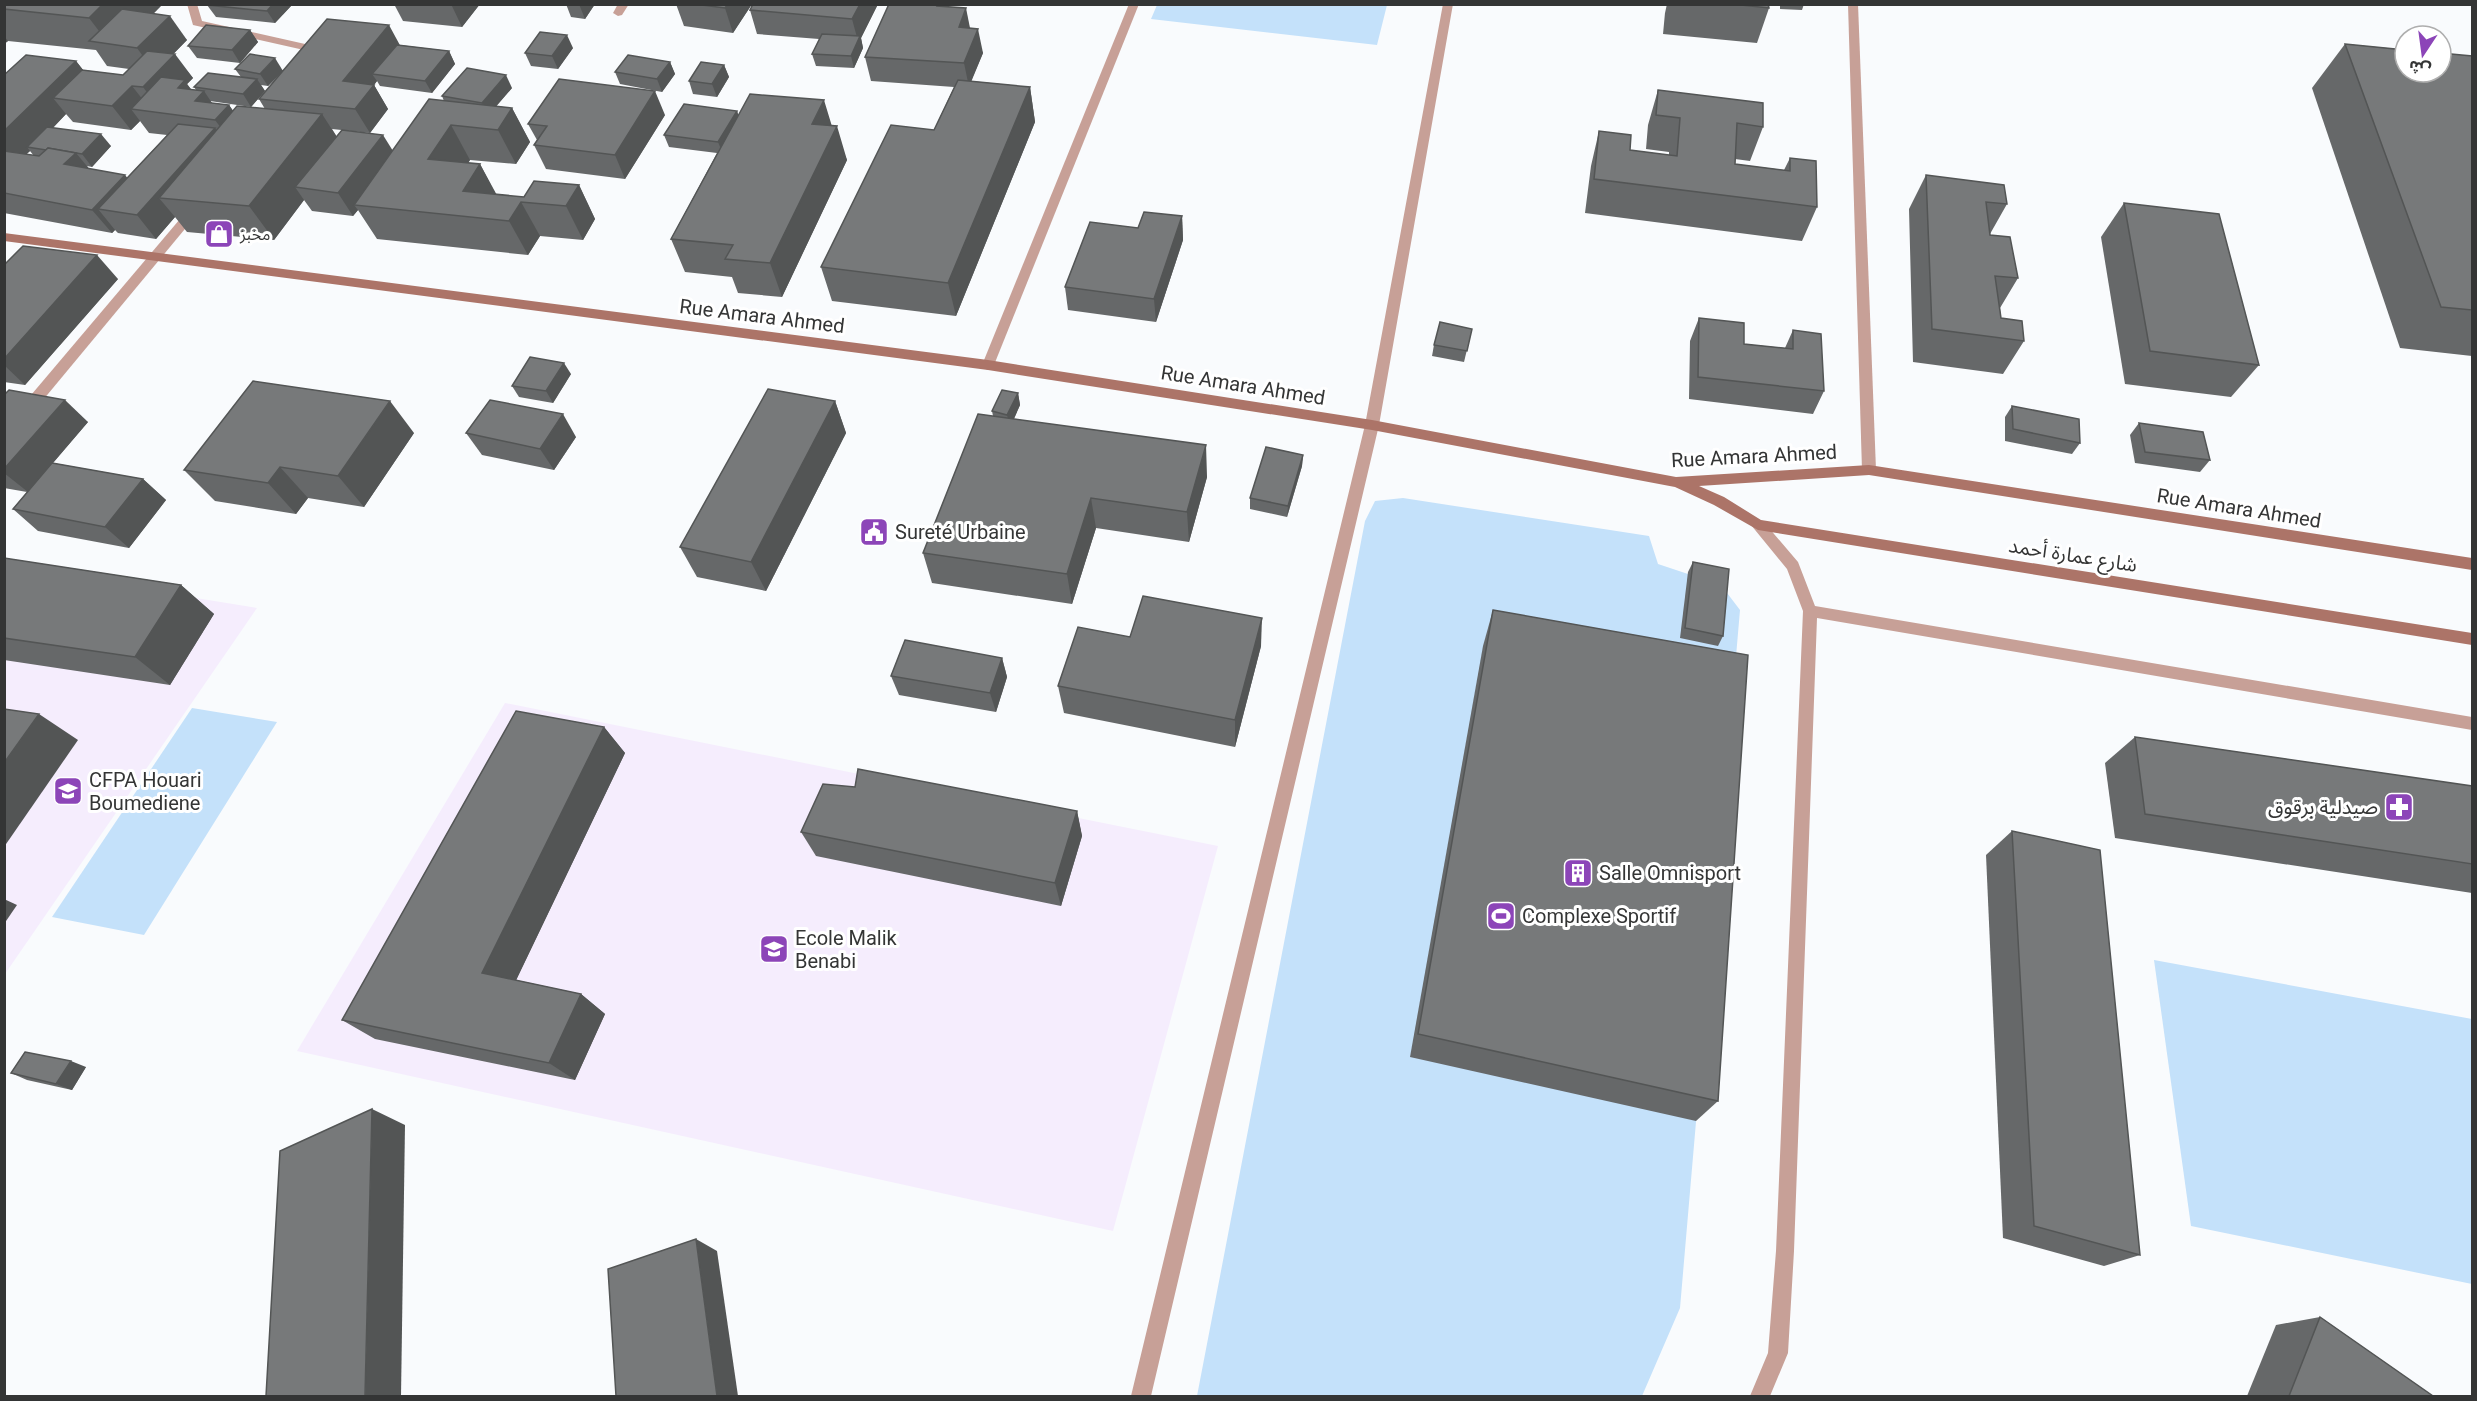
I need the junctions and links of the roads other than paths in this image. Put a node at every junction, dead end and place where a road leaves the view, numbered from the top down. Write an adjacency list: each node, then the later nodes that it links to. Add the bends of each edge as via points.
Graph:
1 (192, 4): 5 (street, via 197,23 310,48)
2 (1134, 4): 9 (street)
3 (1448, 4): 10 (street)
4 (1853, 4): 12 (street)
5 (307, 68)
6 (201, 201): 8 (street)
7 (4, 237): 8 (street, Rue Amara Ahmed)
8 (157, 257): 9 (street, Rue Amara Ahmed); 11 (street)
9 (988, 365): 10 (street, Rue Amara Ahmed)
10 (1372, 425): 13 (street, Rue Amara Ahmed); 19 (street)
11 (4, 437)
12 (1869, 470): 13 (street, Rue Amara Ahmed); 15 (street, Rue Amara Ahmed)
13 (1676, 482): 14 (street, شارع عمارة أحمد, via 1719,501)
14 (1758, 525): 16 (street, via 1793,566); 17 (street, شارع عمارة أحمد)
15 (2472, 564)
16 (1810, 610): 18 (street); 20 (street, via 1785,1251 1778,1353)
17 (2472, 639)
18 (2472, 723)
19 (1141, 1396)
20 (1760, 1396)

